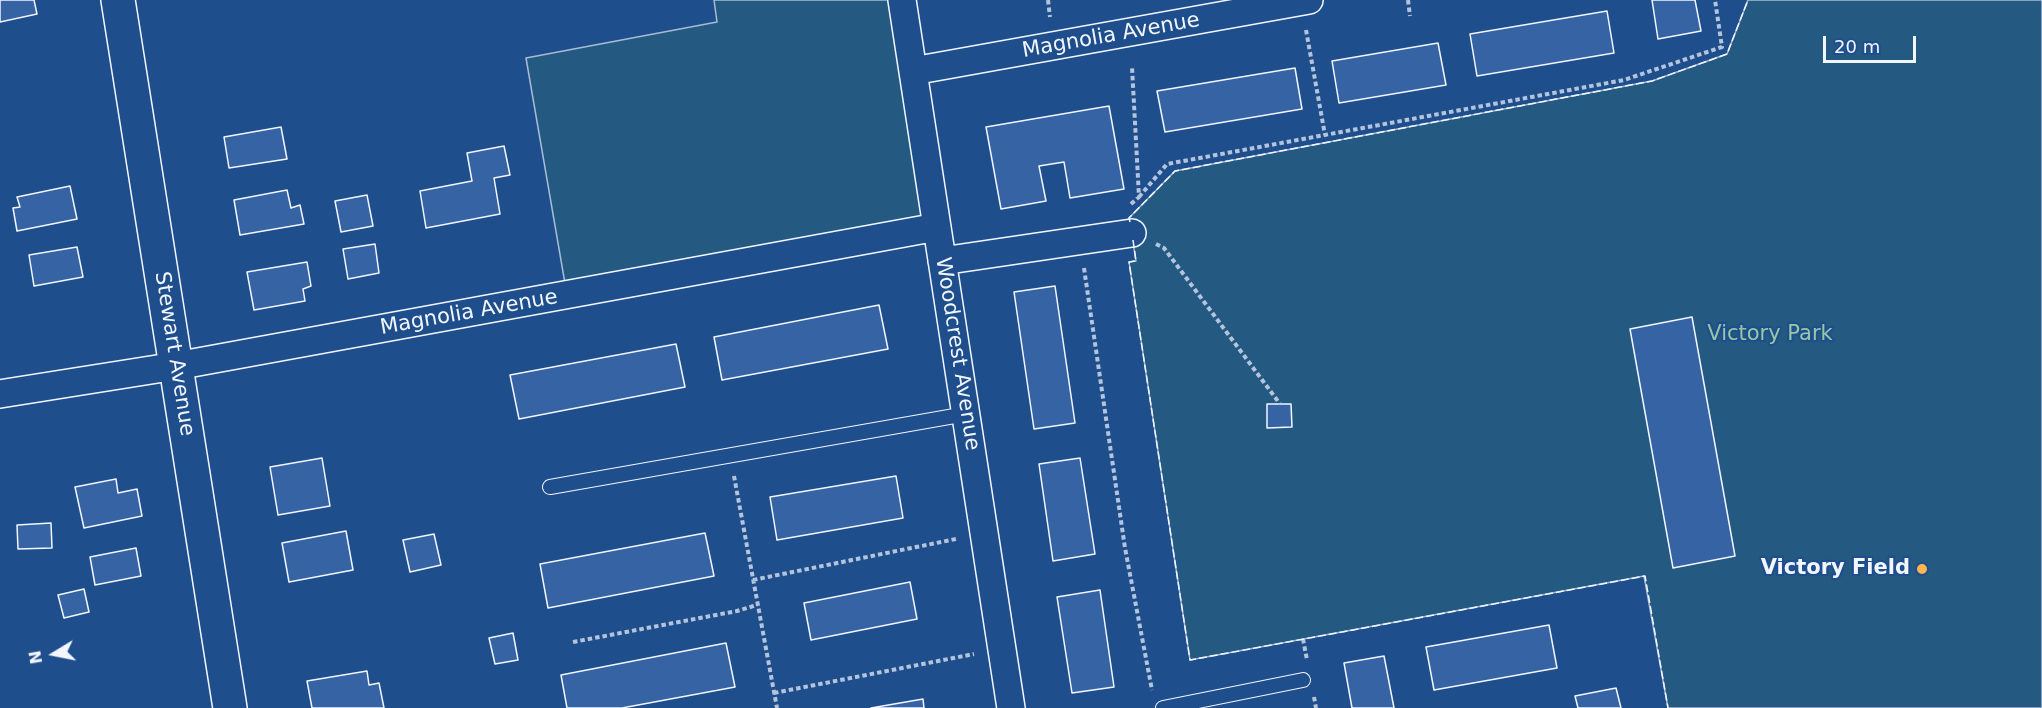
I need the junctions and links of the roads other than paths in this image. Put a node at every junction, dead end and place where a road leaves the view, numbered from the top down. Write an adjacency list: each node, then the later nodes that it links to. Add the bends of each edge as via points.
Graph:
1 (118, 0): 8 (street, Stewart Avenue)
2 (902, 0): 4 (street, Woodcrest Avenue)
3 (1294, 2): 4 (street, Magnolia Avenue)
4 (913, 71): 6 (street, Woodcrest Avenue)
5 (1127, 222): 7 (street, via 1080,241)
6 (937, 227): 7 (street, Woodcrest Avenue); 8 (street, Magnolia Avenue)
7 (942, 261): 10 (street, Woodcrest Avenue)
8 (176, 366): 9 (street, Magnolia Avenue); 13 (street, Stewart Avenue)
9 (0, 394)
10 (966, 414): 11 (lane); 14 (street, Woodcrest Avenue)
11 (550, 487)
12 (1303, 681): 15 (lane)
13 (230, 708)
14 (1011, 708)
15 (1162, 708)

